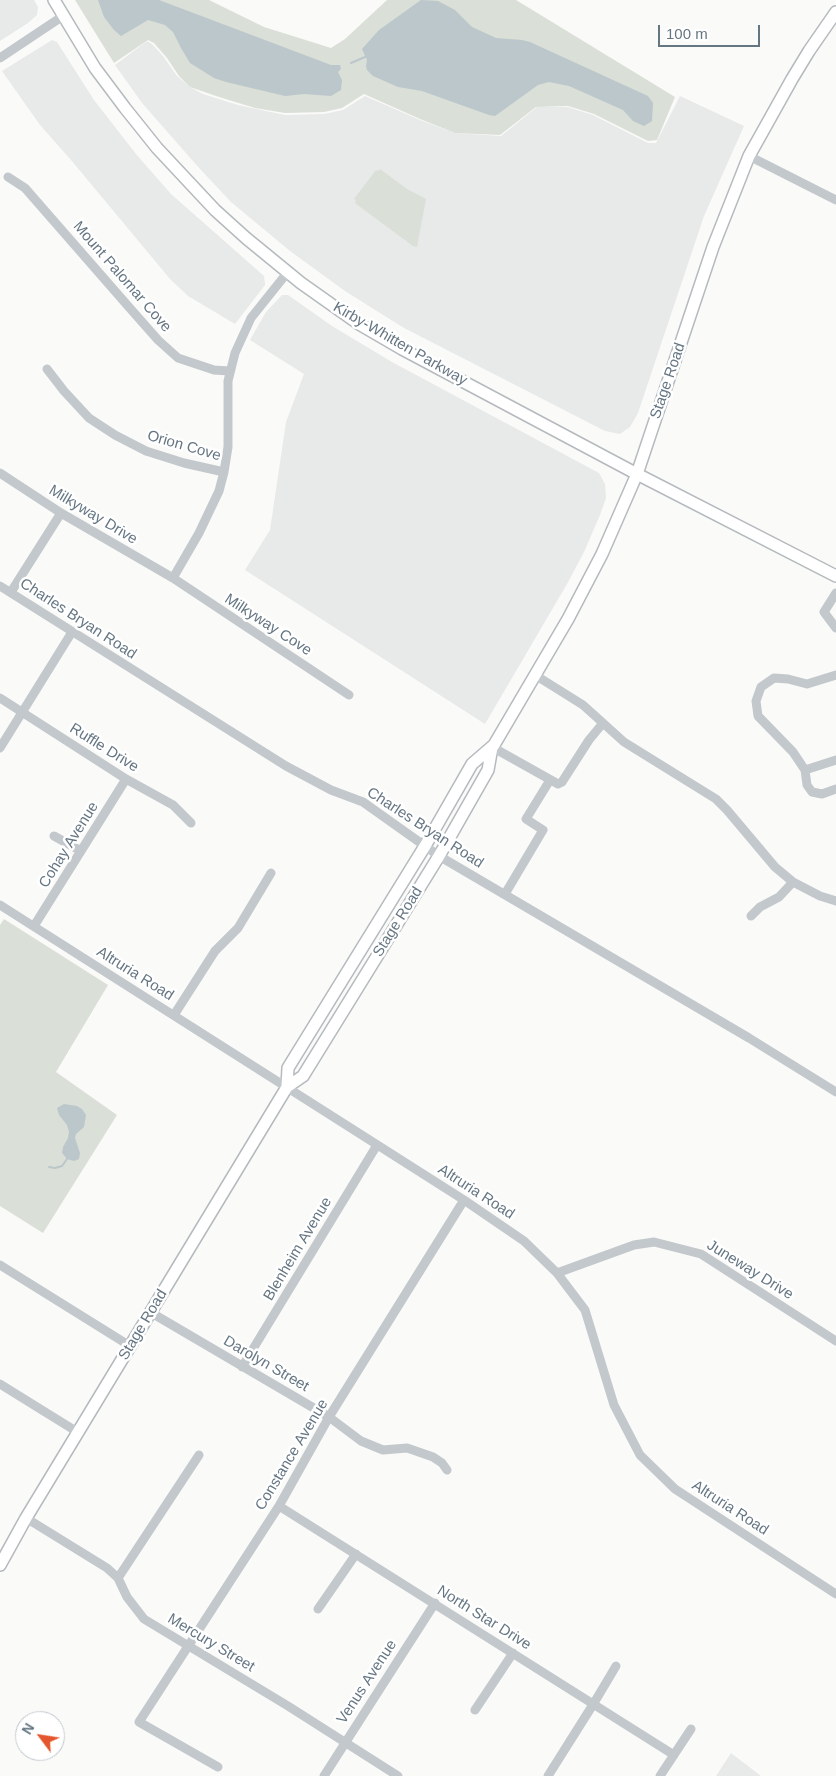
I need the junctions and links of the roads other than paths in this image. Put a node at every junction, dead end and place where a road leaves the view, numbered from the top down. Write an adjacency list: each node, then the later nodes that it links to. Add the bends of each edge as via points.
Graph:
1 (54, 0): 3 (main road, Kirby-Whitten Parkway)
2 (836, 12): 5 (main road, Stage Road, via 787,86)
3 (62, 16): 4 (street); 8 (main road, Kirby-Whitten Parkway, via 108,86 157,148 215,210)
4 (0, 58)
5 (749, 156): 7 (street); 13 (main road, Stage Road, via 713,247)
6 (8, 177): 10 (street, Mount Palomar Cove, via 25,188 140,320 178,358 214,370)
7 (836, 200)
8 (288, 273): 10 (street, via 256,311); 13 (main road, Kirby-Whitten Parkway, via 402,349)
9 (47, 368): 11 (street, Orion Cove, via 89,418 115,435 146,451)
10 (229, 371): 11 (street, via 228,447)
11 (224, 472): 16 (street, via 219,491 199,533)
12 (0, 473): 14 (street, Milkyway Drive)
13 (637, 474): 15 (main road, Kirby-Whitten Parkway); 22 (main road, Stage Road, via 602,554)
14 (61, 513): 16 (street, Milkyway Drive); 18 (street)
15 (836, 576)
16 (173, 578): 24 (street, Milkyway Cove)
17 (0, 586): 18 (street, Charles Bryan Road)
18 (11, 592): 21 (street, Charles Bryan Road)
19 (836, 594): 20 (street, via 824,612)
20 (836, 628)
21 (72, 632): 26 (street); 37 (street, Charles Bryan Road, via 286,766 363,802)
22 (535, 675): 27 (street, via 576,700); 28 (main road, Stage Road)
23 (836, 675): 31 (street, via 807,684 774,678 761,687 756,701 758,716 793,752)
24 (349, 695)
25 (0, 698): 26 (street, Ruffle Drive)
26 (21, 712): 29 (street); 32 (street, Ruffle Drive)
27 (603, 723): 33 (street, via 562,782 558,784); 41 (street, via 629,746 716,799 774,866)
28 (492, 747): 33 (street); 37 (main road, Stage Road, via 472,764); 39 (main road, Stage Road, via 488,770)
29 (0, 748)
30 (836, 760): 31 (street)
31 (805, 770): 34 (street, via 807,785 812,792 822,794)
32 (126, 779): 35 (street, Ruffle Drive, via 173,805); 38 (street, Cohay Avenue)
33 (550, 780): 42 (street, via 526,819 543,830)
34 (836, 789)
35 (191, 823)
36 (54, 836): 38 (street)
37 (426, 846): 39 (street, Charles Bryan Road); 47 (main road, Stage Road)
38 (81, 851): 46 (street, Cohay Avenue)
39 (439, 856): 42 (street, Charles Bryan Road); 48 (main road, Stage Road)
40 (270, 873): 49 (street, via 238,928 215,951)
41 (793, 882): 43 (street); 45 (street, via 779,897 760,906)
42 (505, 894): 51 (street, Charles Bryan Road)
43 (836, 901)
44 (0, 905): 46 (street, Altruria Road)
45 (751, 916)
46 (34, 926): 49 (street, Altruria Road)
47 (356, 958): 48 (main road); 50 (main road, Stage Road, via 288,1068)
48 (370, 967): 50 (main road, Stage Road, via 303,1076)
49 (174, 1015): 50 (street, Altruria Road)
50 (287, 1086): 52 (street, Altruria Road); 56 (main road, Stage Road)
51 (836, 1092)
52 (377, 1145): 53 (street, Altruria Road); 59 (street, Blenheim Avenue)
53 (464, 1200): 55 (street, Altruria Road, via 524,1241); 61 (street, Constance Avenue)
54 (0, 1265): 58 (street)
55 (558, 1273): 57 (street, Juneway Drive, via 634,1245 654,1242 701,1254); 70 (street, Altruria Road, via 585,1310 614,1405 640,1455 675,1489)
56 (150, 1312): 58 (main road, Stage Road); 59 (street, Darolyn Street)
57 (836, 1341)
58 (130, 1346): 62 (main road, Stage Road)
59 (242, 1367): 61 (street, Darolyn Street)
60 (0, 1384): 62 (street)
61 (330, 1417): 64 (street, Darolyn Street, via 361,1441 383,1450 414,1450 433,1457); 65 (street, Constance Avenue)
62 (78, 1432): 66 (main road, Stage Road)
63 (199, 1455): 69 (street)
64 (447, 1470)
65 (279, 1506): 67 (street, North Star Drive); 73 (street, Constance Avenue)
66 (26, 1518): 68 (main road, Stage Road); 69 (street, Mercury Street)
67 (356, 1554): 71 (street, North Star Drive); 72 (street)
68 (0, 1565)
69 (118, 1578): 73 (street, Mercury Street, via 127,1597 144,1619)
70 (836, 1594)
71 (434, 1603): 74 (street, North Star Drive); 79 (street, Venus Avenue)
72 (318, 1609)
73 (187, 1645): 79 (street, Mercury Street); 81 (street, Constance Avenue, via 139,1722)
74 (513, 1653): 76 (street, North Star Drive); 77 (street)
75 (616, 1666): 76 (street)
76 (594, 1704): 80 (street, North Star Drive); 84 (street)
77 (475, 1710)
78 (691, 1729): 80 (street)
79 (345, 1742): 82 (street, Venus Avenue); 83 (street, Mercury Street)
80 (674, 1755): 85 (street)
81 (218, 1767)
82 (324, 1776)
83 (398, 1776)
84 (548, 1776)
85 (660, 1776)

